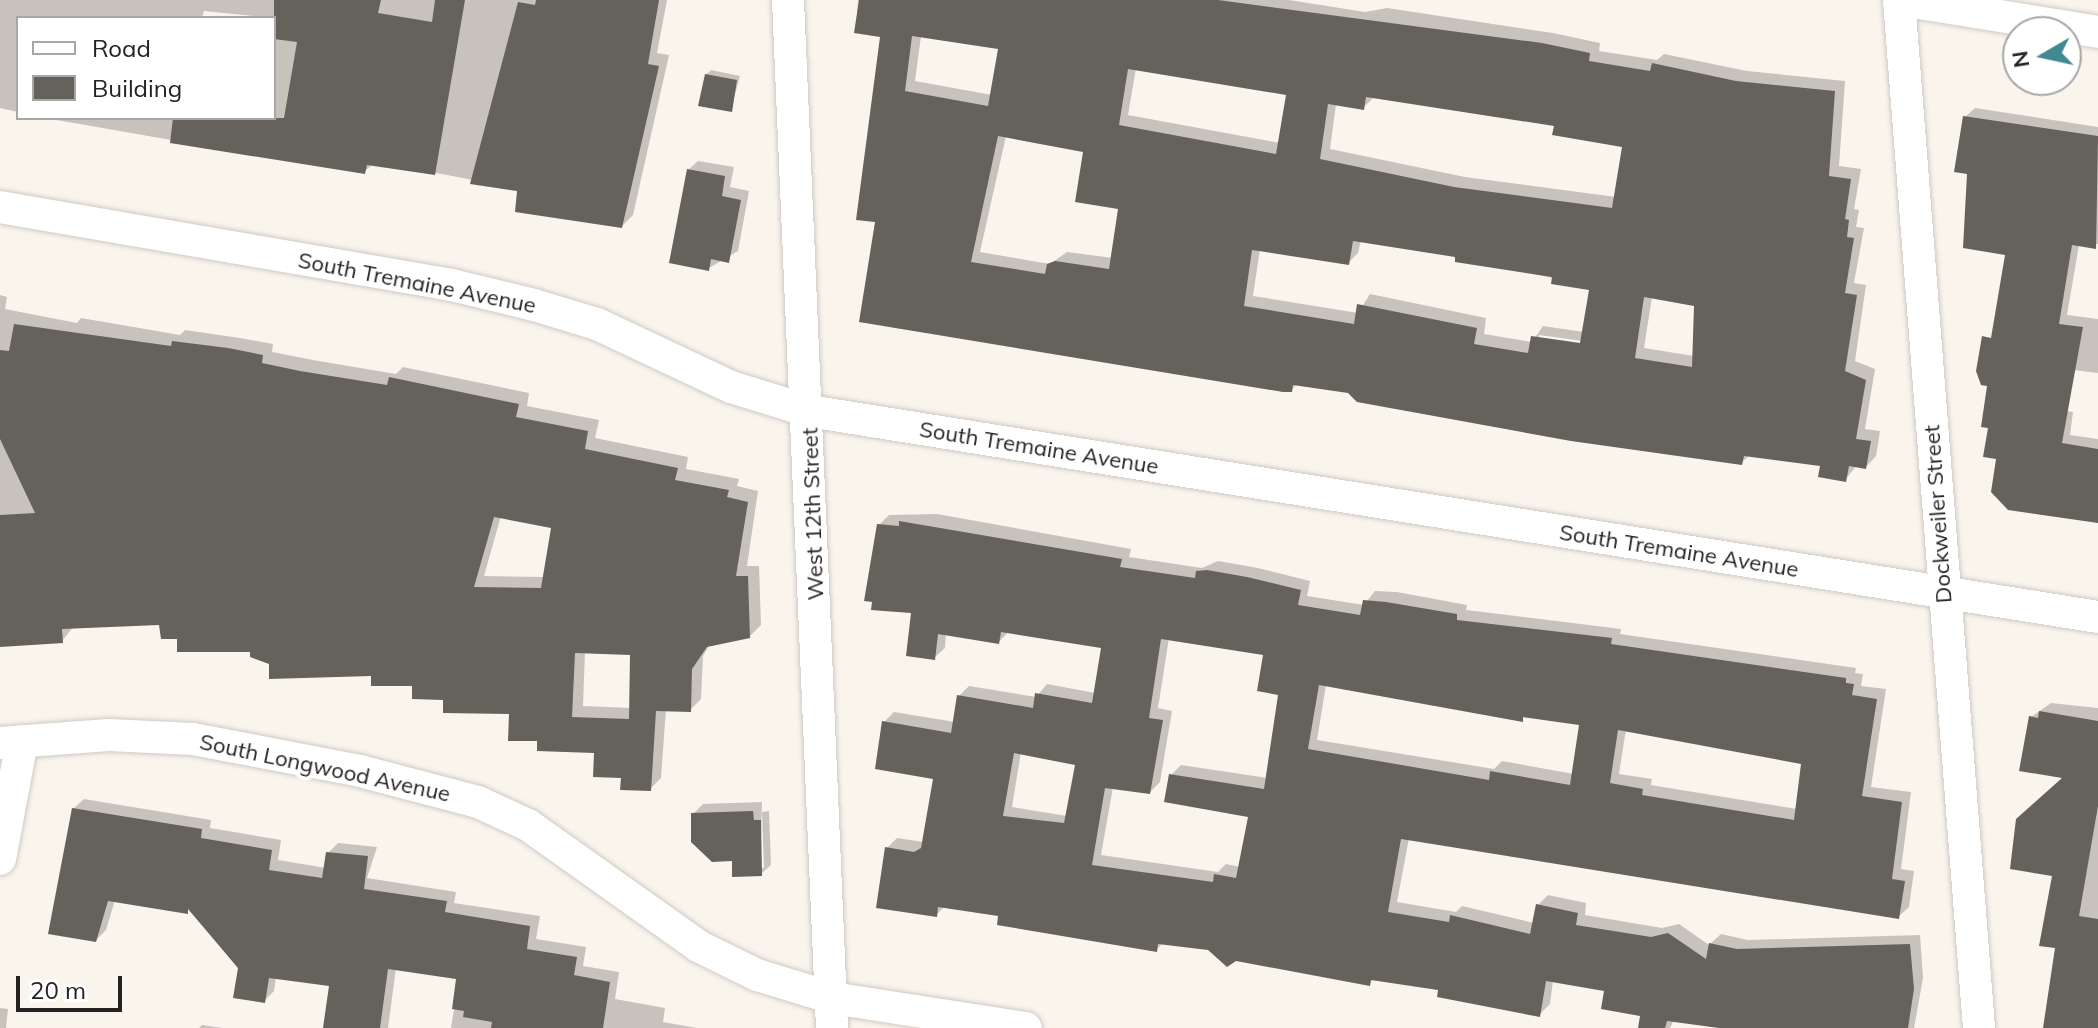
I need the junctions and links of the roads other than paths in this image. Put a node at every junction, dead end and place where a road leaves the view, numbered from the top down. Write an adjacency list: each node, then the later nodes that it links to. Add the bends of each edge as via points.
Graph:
1 (788, 0): 5 (street, West 12th Street)
2 (1900, 0): 3 (street); 6 (street, Dockweiler Street)
3 (2098, 32)
4 (0, 207): 5 (street, South Tremaine Avenue, via 452,285 534,305 597,324 731,387)
5 (809, 411): 6 (street, South Tremaine Avenue); 10 (street, West 12th Street)
6 (1944, 593): 7 (street, South Tremaine Avenue); 12 (street, Dockweiler Street)
7 (2098, 617)
8 (11, 742): 9 (street); 10 (street, South Longwood Avenue, via 109,735 193,739 345,768 478,802 578,856 698,946)
9 (0, 859)
10 (832, 1013): 11 (street, South Longwood Avenue)
11 (1026, 1028)
12 (1979, 1028)

